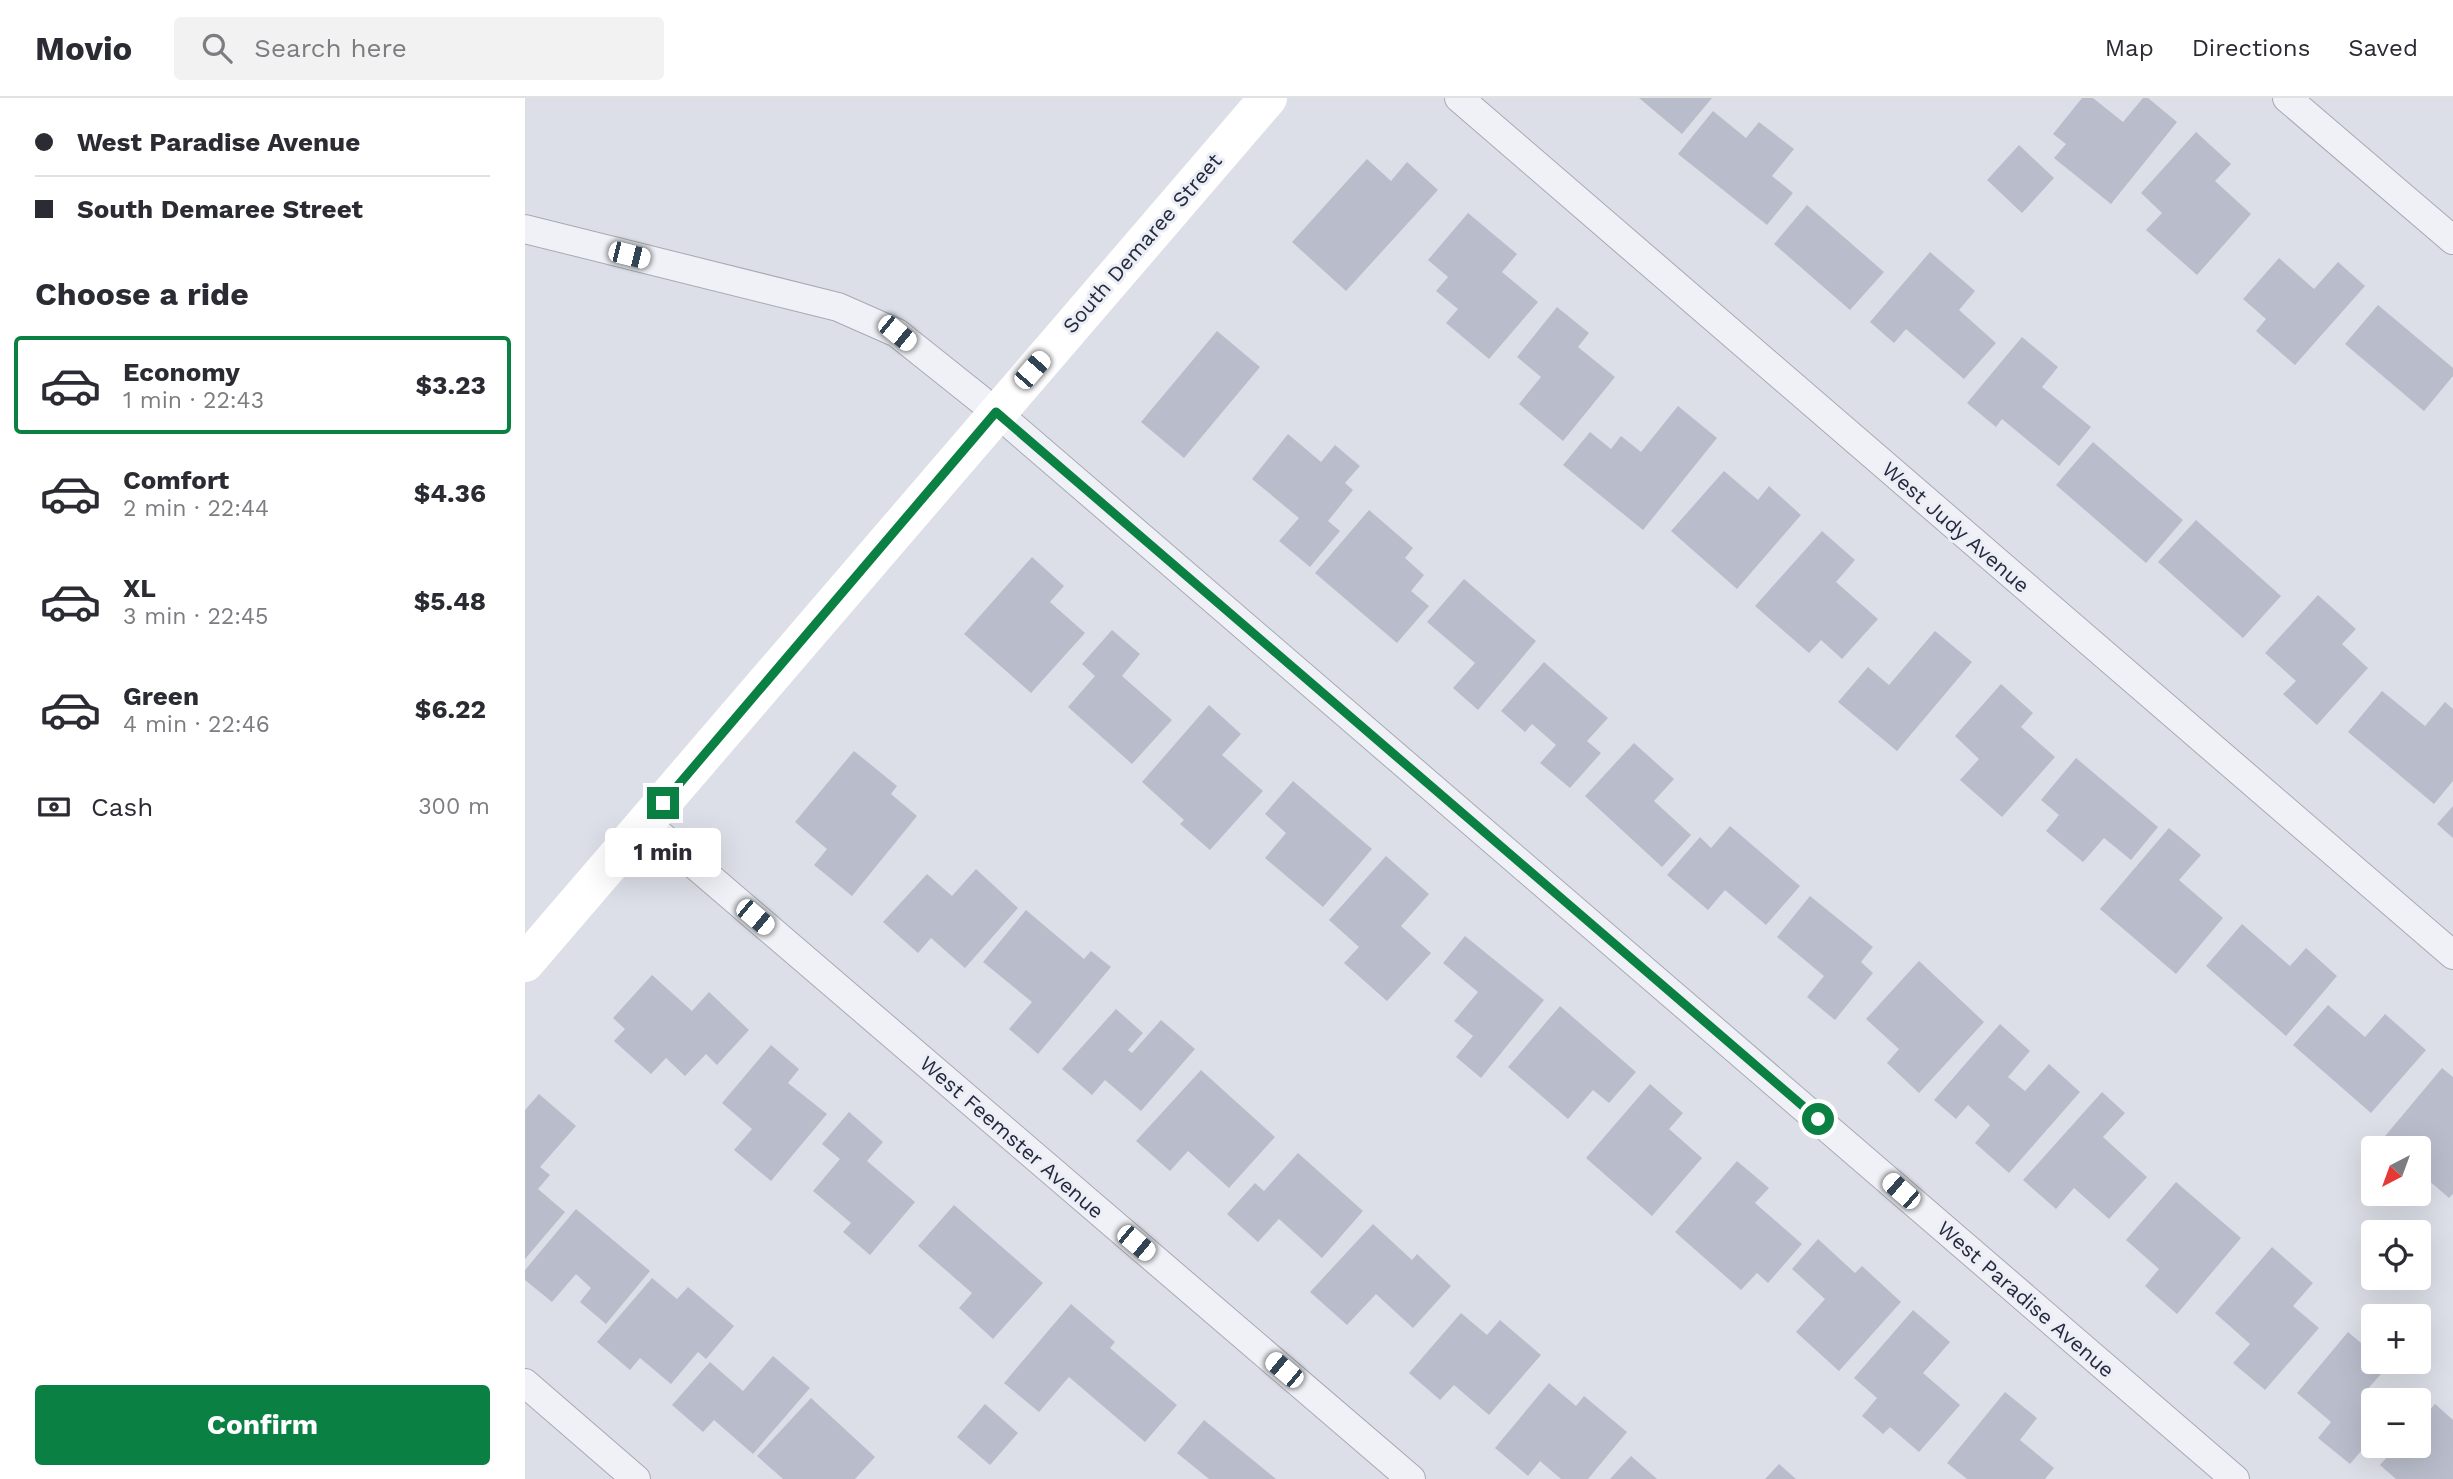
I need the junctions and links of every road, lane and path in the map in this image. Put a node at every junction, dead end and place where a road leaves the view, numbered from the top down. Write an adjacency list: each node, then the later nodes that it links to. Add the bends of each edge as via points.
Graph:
1 (1268, 98): 6 (main road, South Demaree Street)
2 (1459, 98): 8 (street, West Judy Avenue)
3 (2287, 98): 5 (street)
4 (525, 229): 6 (street, West Paradise Avenue, via 838,307 897,333)
5 (2453, 240)
6 (996, 412): 7 (main road, South Demaree Street); 13 (street, West Paradise Avenue)
7 (646, 823): 9 (main road, South Demaree Street); 12 (street, West Feemster Avenue)
8 (2453, 955)
9 (525, 962)
10 (525, 1383): 11 (street)
11 (636, 1479)
12 (1411, 1479)
13 (2235, 1479)

